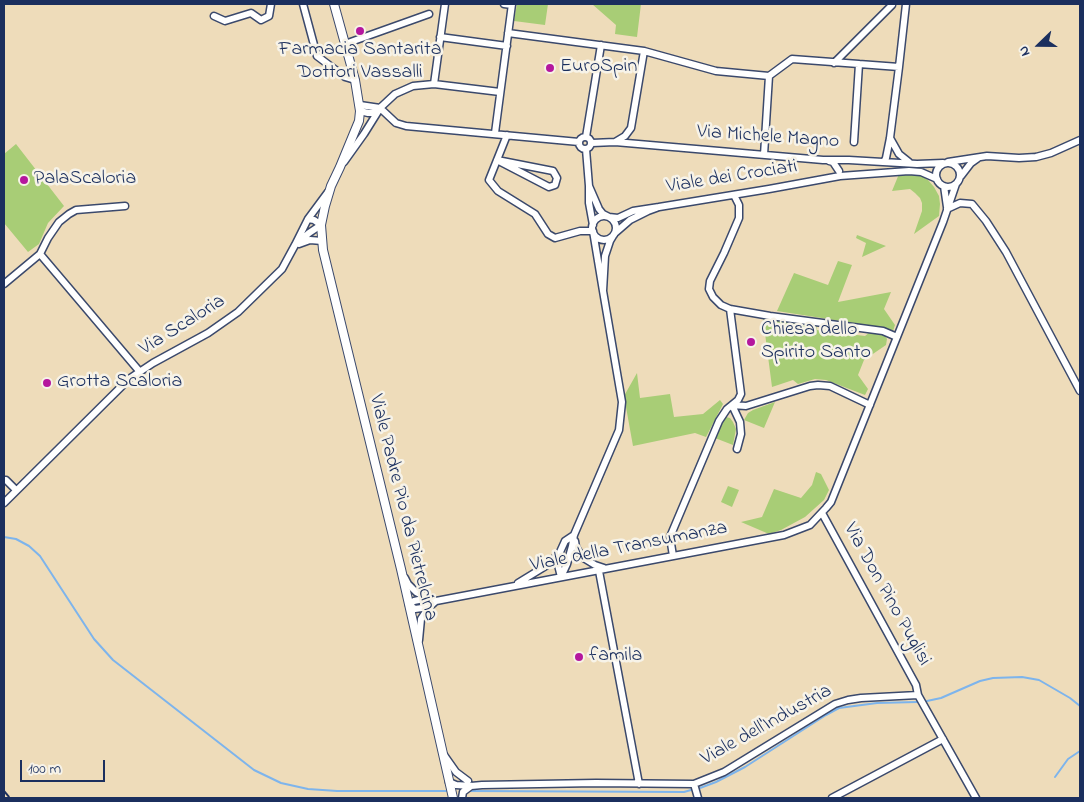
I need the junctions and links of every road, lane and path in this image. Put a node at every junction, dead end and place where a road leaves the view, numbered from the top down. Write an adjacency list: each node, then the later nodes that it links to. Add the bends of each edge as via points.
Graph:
1 (271, 4): 10 (street, via 269,16 261,20 251,13 225,21)
2 (303, 4): 21 (street, via 317,56 345,77)
3 (334, 4): 13 (main road, Via Scaloria)
4 (444, 4): 12 (street)
5 (504, 4): 6 (street)
6 (512, 4): 11 (street)
7 (906, 4): 19 (street)
8 (892, 5): 17 (street)
9 (429, 14): 13 (street)
10 (214, 16)
11 (508, 33): 14 (street); 15 (street)
12 (440, 38): 15 (street); 22 (street)
13 (345, 44): 21 (main road, Via Scaloria)
14 (601, 45): 16 (street); 28 (street)
15 (506, 46): 23 (street)
16 (644, 51): 20 (street, via 716,71); 32 (street, via 631,128 626,136)
17 (834, 63): 18 (street); 20 (street, via 792,59)
18 (859, 64): 19 (street); 33 (street)
19 (899, 67): 29 (street)
20 (769, 76): 36 (street)
21 (355, 80): 24 (main road, Via Scaloria)
22 (434, 84): 23 (street); 25 (street, via 413,86 395,94)
23 (500, 92): 26 (street)
24 (360, 108): 25 (street, via 368,113); 44 (main road, Via Scaloria, via 359,121)
25 (380, 108): 26 (street, via 396,123 406,126); 44 (street, Via Scaloria)
26 (495, 133): 27 (street)
27 (507, 134): 31 (street); 38 (street)
28 (586, 137): 31 (street); 34 (street)
29 (890, 138): 41 (street); 42 (street, via 902,157)
30 (1080, 140): 37 (street, Via Michele Magno, via 1036,157)
31 (579, 142): 35 (street)
32 (615, 142): 34 (street, Via Michele Magno); 36 (street, Via Michele Magno)
33 (854, 142)
34 (592, 143): 35 (street)
35 (586, 149): 50 (street)
36 (764, 155): 39 (street, Via Michele Magno)
37 (979, 157): 43 (street, Via Michele Magno); 46 (street)
38 (497, 160): 38 (street, via 549,187 555,185 557,178 552,171); 59 (street, via 489,180 498,191 535,214 548,234 555,238)
39 (823, 160): 40 (street, Via Michele Magno); 45 (street, Viale dei Crociati, via 833,162)
40 (849, 160): 41 (street, Via Michele Magno); 45 (street)
41 (884, 162): 42 (street, Via Michele Magno)
42 (912, 163): 43 (street, Via Michele Magno)
43 (945, 163): 46 (street, via 958,166); 47 (street, via 937,168)
44 (340, 167): 49 (main road, Via Scaloria)
45 (840, 174): 47 (street, Viale dei Crociati, via 909,171); 52 (street, Viale dei Crociati)
46 (960, 177): 48 (street)
47 (937, 179): 51 (street)
48 (956, 184): 51 (street); 55 (street)
49 (331, 186): 57 (street, Via Scaloria); 58 (main road, Via Scaloria)
50 (589, 186): 56 (street, via 599,209); 59 (street)
51 (944, 186): 55 (street)
52 (734, 195): 54 (street, Viale dei Crociati); 66 (street, via 739,205 739,218 709,289 721,305)
53 (125, 206): 63 (street, via 76,210 68,214 59,222)
54 (659, 207): 56 (street, Viale dei Crociati, via 632,211 618,218); 60 (street, Viale dei Crociati, via 630,220)
55 (947, 209): 67 (street); 69 (street, via 972,204 986,221 1006,252)
56 (609, 217): 59 (street, Viale dei Crociati, via 599,218); 60 (street, via 616,226)
57 (308, 219): 58 (street); 62 (street, Via Scaloria)
58 (322, 226): 61 (main road, Via Scaloria); 62 (street, Via Scaloria)
59 (593, 228): 60 (street, via 600,239 607,240); 65 (street)
60 (614, 235): 65 (street, via 605,256)
61 (322, 242): 62 (street, via 310,240); 81 (main road, Viale Padre Pio da Pietrelcina)
62 (296, 245): 68 (street, Via Scaloria, via 282,269 238,312)
63 (40, 254): 64 (street); 68 (street)
64 (4, 284)
65 (603, 291): 77 (street, via 622,402 619,430)
66 (730, 309): 67 (street, via 883,331); 70 (street, via 741,394)
67 (897, 337): 71 (street)
68 (140, 372): 74 (street, Via Scaloria, via 129,379)
69 (1080, 391)
70 (732, 405): 71 (street, via 746,406 818,385 830,386); 72 (street, via 740,422); 79 (street, via 719,421 670,537)
71 (870, 405): 76 (street, via 831,502)
72 (737, 449)
73 (4, 480): 74 (street)
74 (16, 490): 75 (street, Via Scaloria)
75 (4, 503)
76 (822, 513): 79 (street, Viale della Transumanza, via 810,524 784,535); 90 (street, Via Don Pino Puglisi)
77 (574, 535): 78 (street); 80 (street, via 582,558); 83 (street)
78 (560, 552): 83 (street, via 558,565); 84 (street, via 549,564)
79 (673, 556): 80 (street, Viale della Transumanza)
80 (608, 568): 82 (street, Viale della Transumanza)
81 (400, 569): 85 (street, via 408,584); 87 (main road, Viale Padre Pio da Pietrelcina)
82 (599, 570): 83 (street, Viale della Transumanza); 95 (street)
83 (561, 577): 84 (street, Viale della Transumanza)
84 (512, 586): 86 (street, Viale della Transumanza)
85 (428, 598): 86 (street); 87 (street)
86 (436, 601): 88 (street, Viale della Transumanza)
87 (409, 605): 88 (street, via 415,609); 89 (main road, Viale Padre Pio da Pietrelcina)
88 (429, 607): 89 (street, Viale della Transumanza, via 421,619)
89 (418, 646): 92 (main road, Viale Padre Pio da Pietrelcina)
90 (918, 694): 91 (street, Via Don Pino Puglisi); 96 (street, Viale dell'Industria, via 861,698 835,704 724,772)
91 (943, 739): 100 (street); 101 (street, Via Don Pino Puglisi)
92 (443, 754): 93 (main road, Viale Padre Pio da Pietrelcina); 94 (street)
93 (449, 782): 94 (street, Viale dell'Industria); 97 (main road, Viale Padre Pio da Pietrelcina)
94 (470, 784): 95 (street, Viale dell'Industria); 98 (street)
95 (639, 784): 96 (street, Viale dell'Industria)
96 (694, 784): 99 (street)
97 (453, 798)
98 (462, 798)
99 (698, 798)
100 (832, 798)
101 (976, 798)

